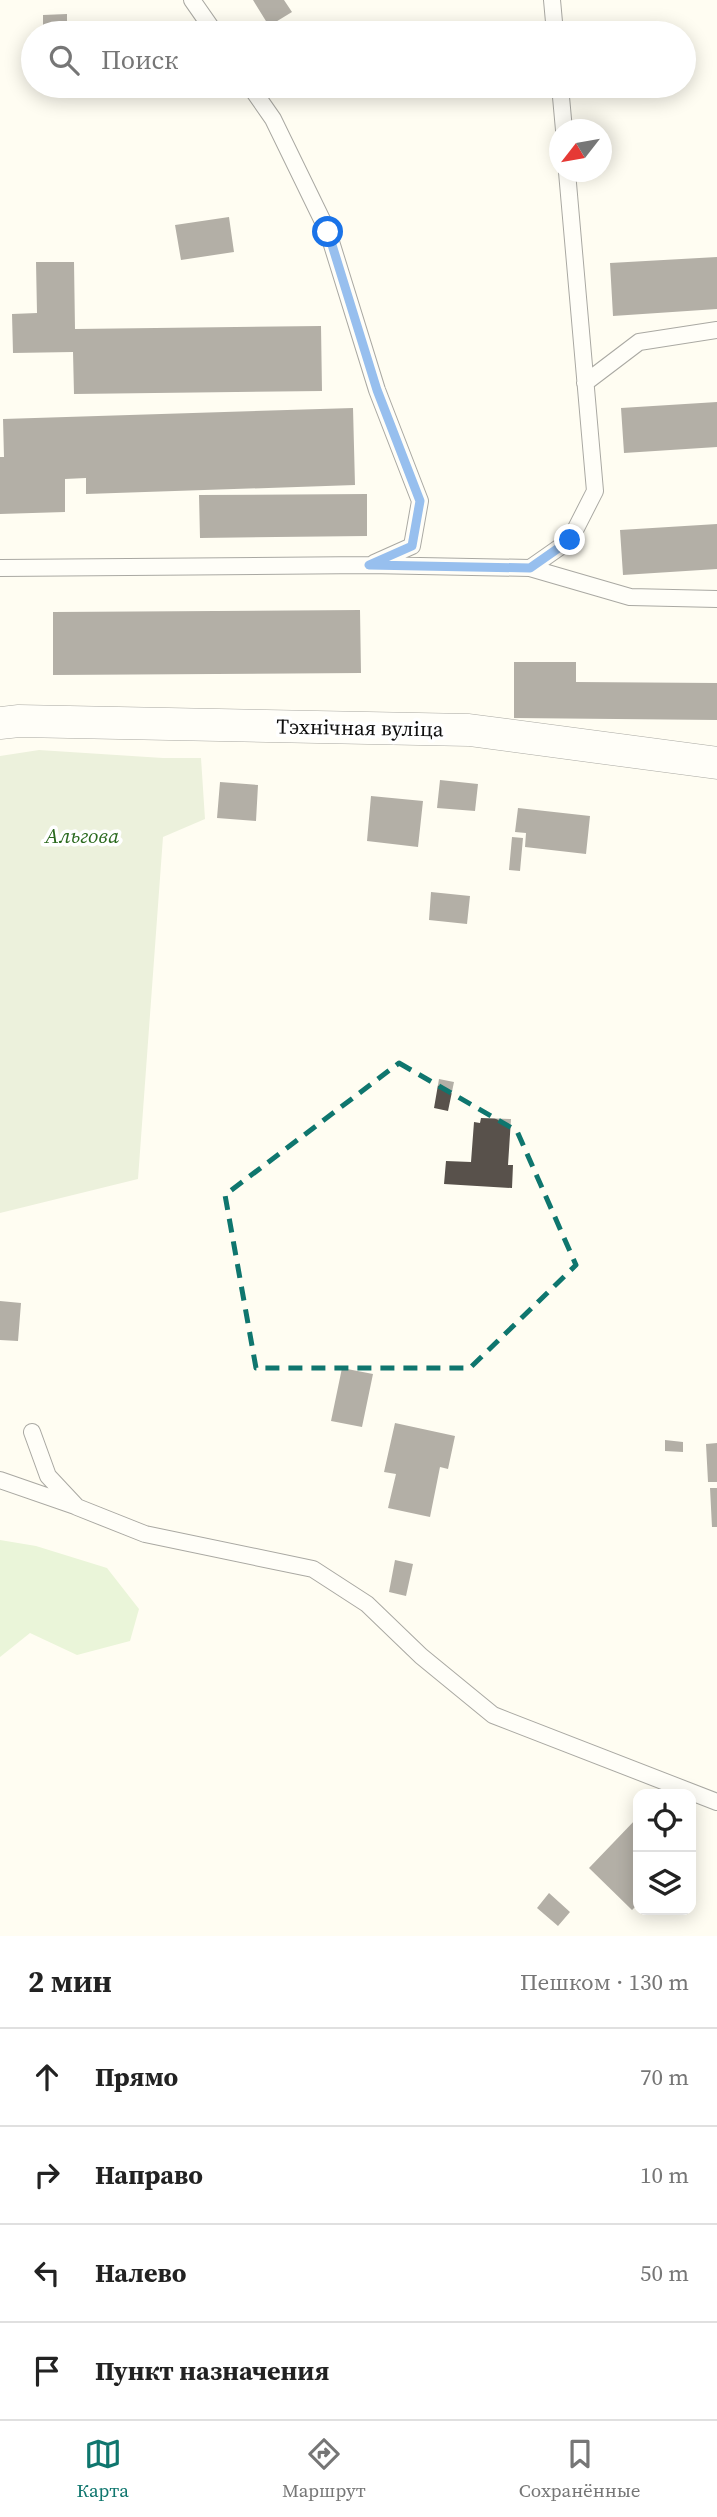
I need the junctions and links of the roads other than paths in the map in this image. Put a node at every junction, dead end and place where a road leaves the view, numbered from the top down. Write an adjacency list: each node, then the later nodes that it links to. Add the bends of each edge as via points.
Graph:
1 (192, 0): 3 (lane)
2 (552, 0): 4 (lane)
3 (207, 21)
4 (554, 21)
5 (258, 98): 11 (lane, via 328,232 377,390 420,501 412,546)
6 (561, 98): 7 (lane)
7 (563, 119)
8 (568, 182): 10 (lane)
9 (717, 330): 10 (lane, via 639,342)
10 (585, 383): 13 (lane, via 595,491 570,540)
11 (369, 565): 12 (lane); 13 (lane)
12 (0, 568)
13 (530, 568): 14 (lane, via 630,597)
14 (717, 599)
15 (0, 723): 16 (street, Тэхнічная вуліца, via 469,730)
16 (717, 763)
17 (32, 1432): 19 (lane, via 48,1476)
18 (0, 1480): 19 (lane)
19 (77, 1507): 20 (lane, via 145,1534 313,1569 367,1604 493,1716)
20 (717, 1802)

